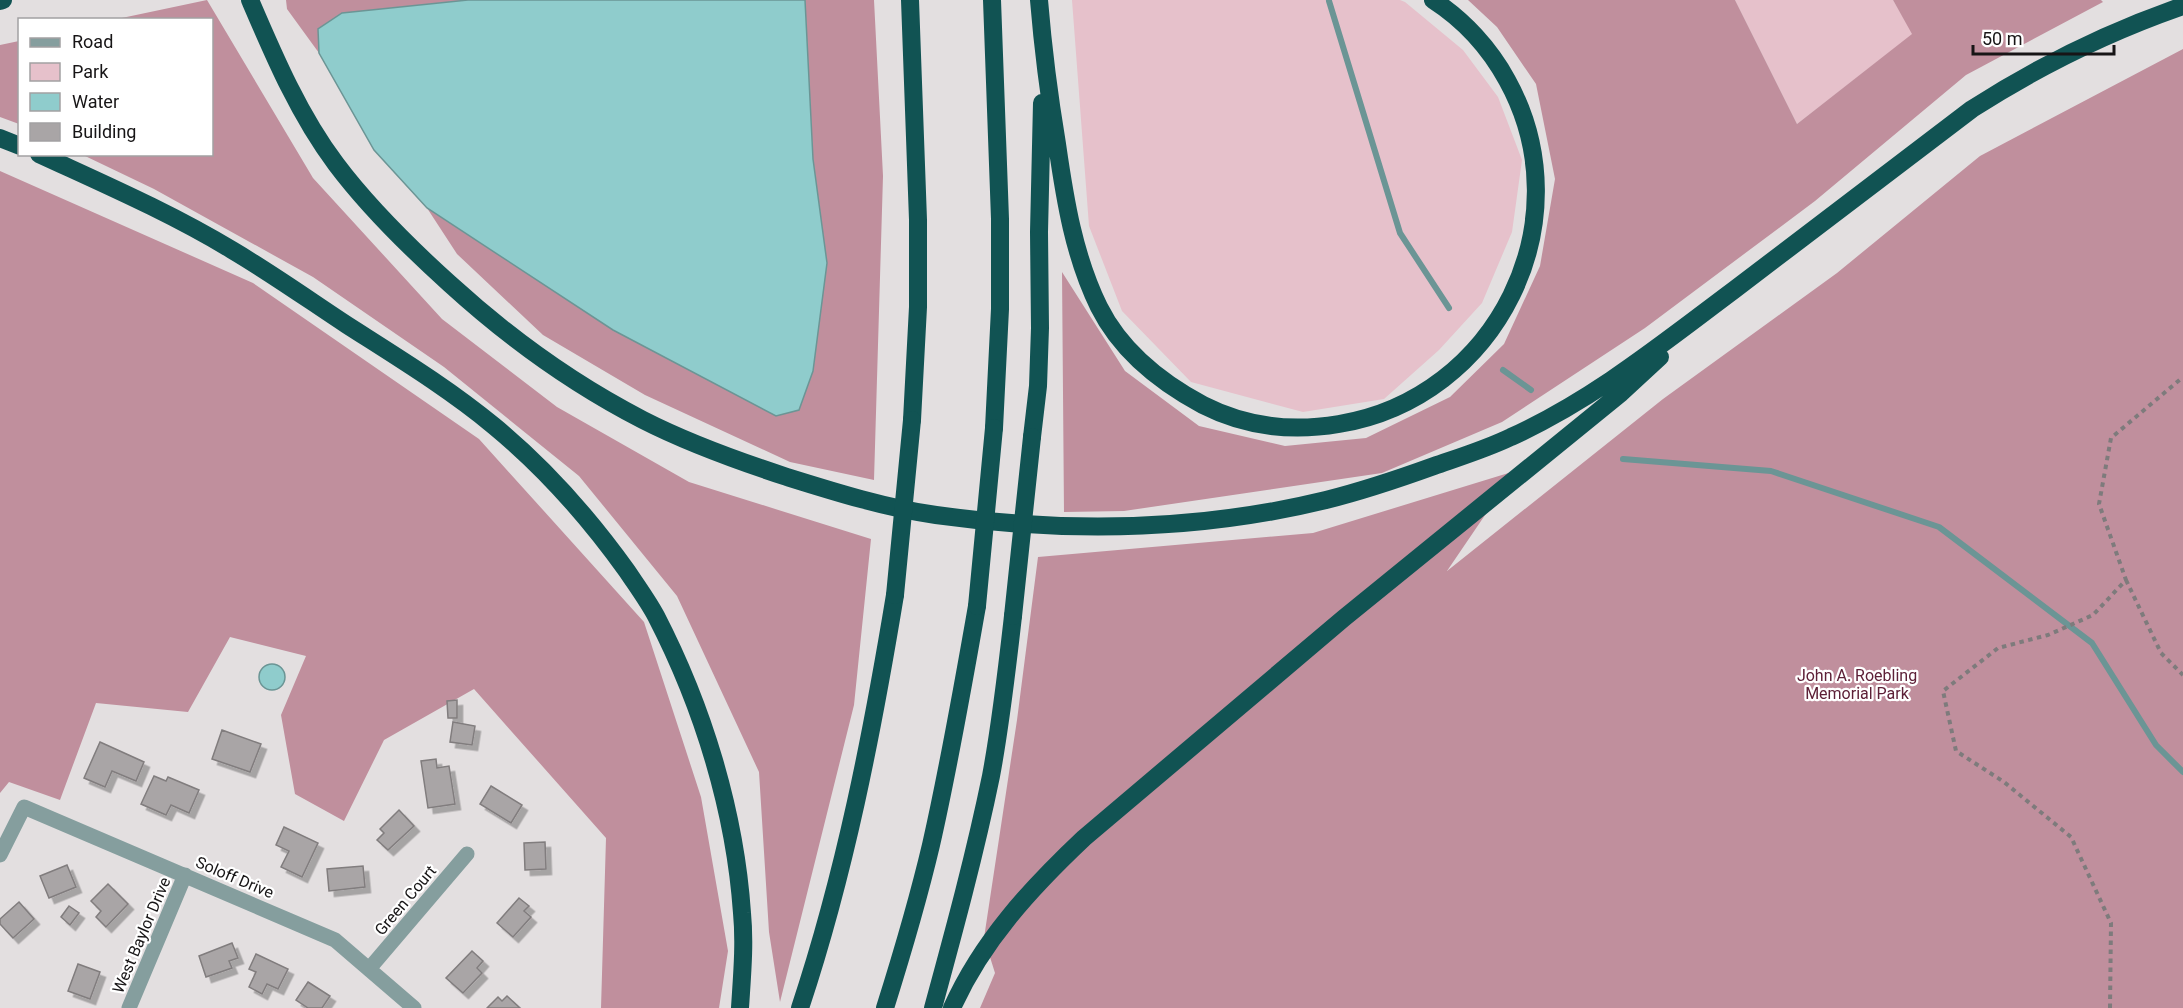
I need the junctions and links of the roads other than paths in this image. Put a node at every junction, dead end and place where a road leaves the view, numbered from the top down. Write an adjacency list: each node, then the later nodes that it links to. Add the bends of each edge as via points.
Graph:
1 (250, 0): 11 (highway, via 304,114 335,162 419,255 524,345 643,420 711,450 834,492 932,514 1026,524 1147,526 1262,513 1389,482 1507,440 1573,404 1663,343)
2 (910, 0): 19 (highway, bridge, via 918,308 895,595 850,831)
3 (992, 0): 20 (highway, bridge, via 1000,309 994,428 977,606 930,846)
4 (1039, 0): 7 (highway)
5 (1436, 2): 7 (highway, via 1459,19 1500,67 1528,128 1536,192 1526,264 1495,326 1447,377 1413,399 1378,414 1313,428 1276,427 1214,410 1164,382 1120,340 1100,309 1076,244)
6 (2180, 7): 11 (highway, via 2071,51 2007,86)
7 (1043, 56): 21 (highway, bridge, via 1038,386 1013,616 991,773)
8 (0, 138): 9 (highway)
9 (18, 145)
10 (43, 156): 18 (highway, via 230,249 443,387 495,427 585,517 656,616 705,734 736,855 743,914)
11 (1777, 257): 22 (highway, via 1621,393 1344,618 1084,838 1010,915 975,962)
12 (468, 854): 15 (street, Green Court)
13 (0, 855): 14 (street, Soloff Drive, via 24,807)
14 (185, 875): 15 (street, Soloff Drive, via 335,940); 16 (street, West Baylor Drive)
15 (369, 969): 17 (street, Soloff Drive)
16 (129, 1008)
17 (414, 1008)
18 (740, 1008)
19 (800, 1008)
20 (885, 1008)
21 (933, 1008)
22 (952, 1008)

